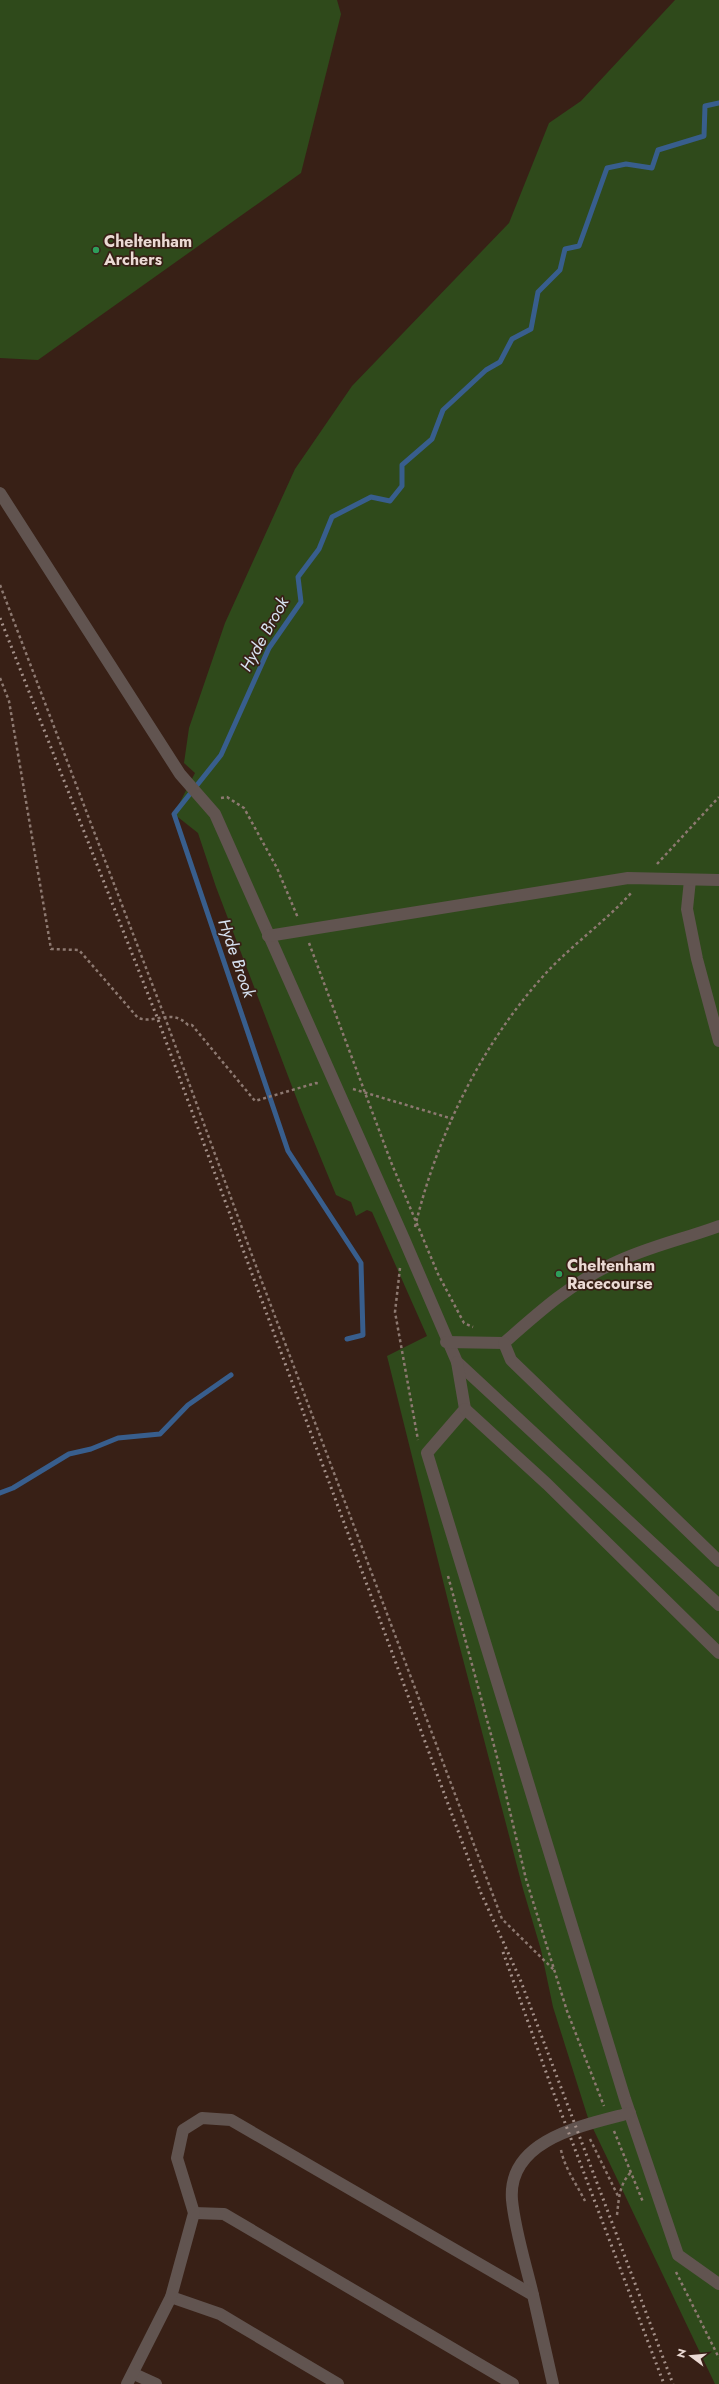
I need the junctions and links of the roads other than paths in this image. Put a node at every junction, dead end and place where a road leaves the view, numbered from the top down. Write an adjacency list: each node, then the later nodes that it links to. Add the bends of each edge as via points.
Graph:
1 (0, 494): 4 (lane, via 186,781 215,814)
2 (690, 880): 3 (lane); 4 (lane, via 628,878); 5 (lane, via 687,909 697,959)
3 (719, 880)
4 (268, 936): 7 (lane, via 404,1238)
5 (719, 1041)
6 (719, 1226): 8 (lane, via 612,1263 565,1290)
7 (446, 1342): 8 (lane); 9 (lane)
8 (504, 1343): 11 (lane, via 511,1360)
9 (456, 1362): 10 (lane); 12 (lane)
10 (465, 1410): 13 (lane, via 547,1484); 14 (lane, via 427,1453)
11 (719, 1561)
12 (719, 1605)
13 (719, 1653)
14 (630, 2113): 16 (lane, via 678,2255); 17 (lane, via 596,2122 545,2141 528,2155 519,2168 513,2184 512,2200)
15 (194, 2213): 17 (lane, via 177,2158 183,2130 202,2118 231,2120); 18 (lane); 22 (lane, via 224,2214)
16 (719, 2284)
17 (533, 2295): 23 (lane)
18 (171, 2297): 19 (lane); 21 (lane, via 220,2314)
19 (130, 2379): 20 (lane)
20 (156, 2384)
21 (338, 2384)
22 (513, 2384)
23 (553, 2384)

